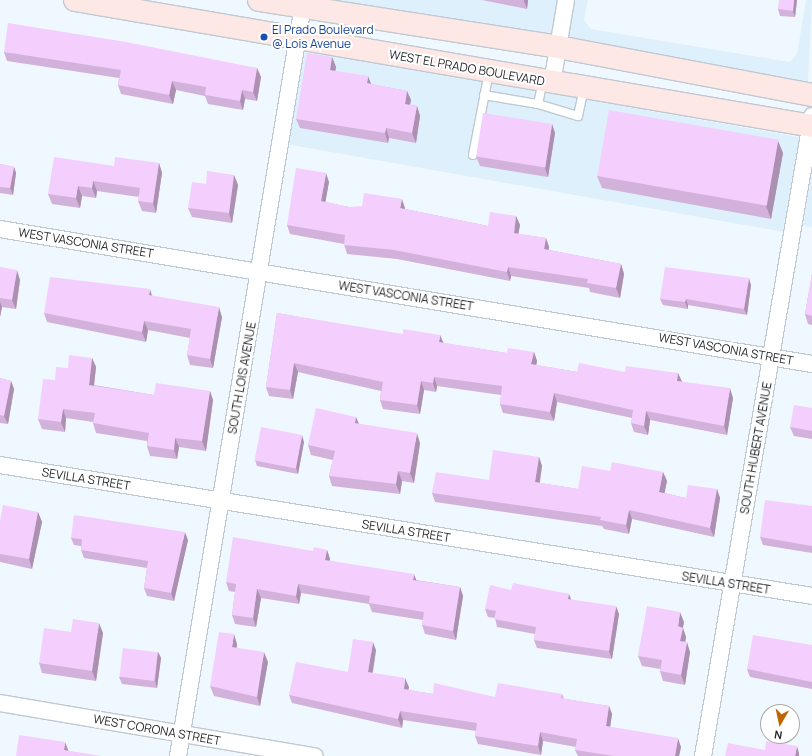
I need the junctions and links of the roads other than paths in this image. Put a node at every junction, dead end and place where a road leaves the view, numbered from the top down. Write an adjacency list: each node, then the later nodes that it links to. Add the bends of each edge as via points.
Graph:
1 (75, 0): 5 (street, WEST EL PRADO BOULEVARD)
2 (258, 0): 4 (street)
3 (566, 0): 6 (street)
4 (304, 4): 5 (street, SOUTH LOIS AVENUE); 6 (street)
5 (298, 38): 7 (street, WEST EL PRADO BOULEVARD); 17 (street, SOUTH LOIS AVENUE)
6 (558, 47): 8 (street); 11 (street)
7 (489, 72): 8 (street, WEST EL PRADO BOULEVARD); 10 (lane)
8 (547, 82): 9 (street, WEST EL PRADO BOULEVARD); 12 (lane)
9 (584, 88): 12 (lane, via 578,116); 13 (street, WEST EL PRADO BOULEVARD)
10 (484, 95): 12 (lane); 14 (lane)
11 (812, 95)
12 (538, 104)
13 (811, 123): 15 (street, SOUTH HUBERT AVENUE)
14 (473, 155)
15 (808, 158): 18 (street, SOUTH HUBERT AVENUE)
16 (0, 229): 17 (street, WEST VASCONIA STREET)
17 (260, 272): 18 (street, WEST VASCONIA STREET); 21 (street, SOUTH LOIS AVENUE)
18 (772, 357): 19 (street, WEST VASCONIA STREET); 22 (street, SOUTH HUBERT AVENUE)
19 (812, 364)
20 (0, 465): 21 (street, SEVILLA STREET)
21 (221, 501): 22 (street, SEVILLA STREET); 25 (street, SOUTH LOIS AVENUE)
22 (733, 584): 23 (street, SEVILLA STREET); 28 (street, SOUTH HUBERT AVENUE)
23 (812, 596)
24 (0, 703): 25 (street, WEST CORONA STREET)
25 (182, 734): 26 (street, SOUTH LOIS AVENUE); 27 (street, WEST CORONA STREET)
26 (178, 756)
27 (314, 756)
28 (703, 756)

